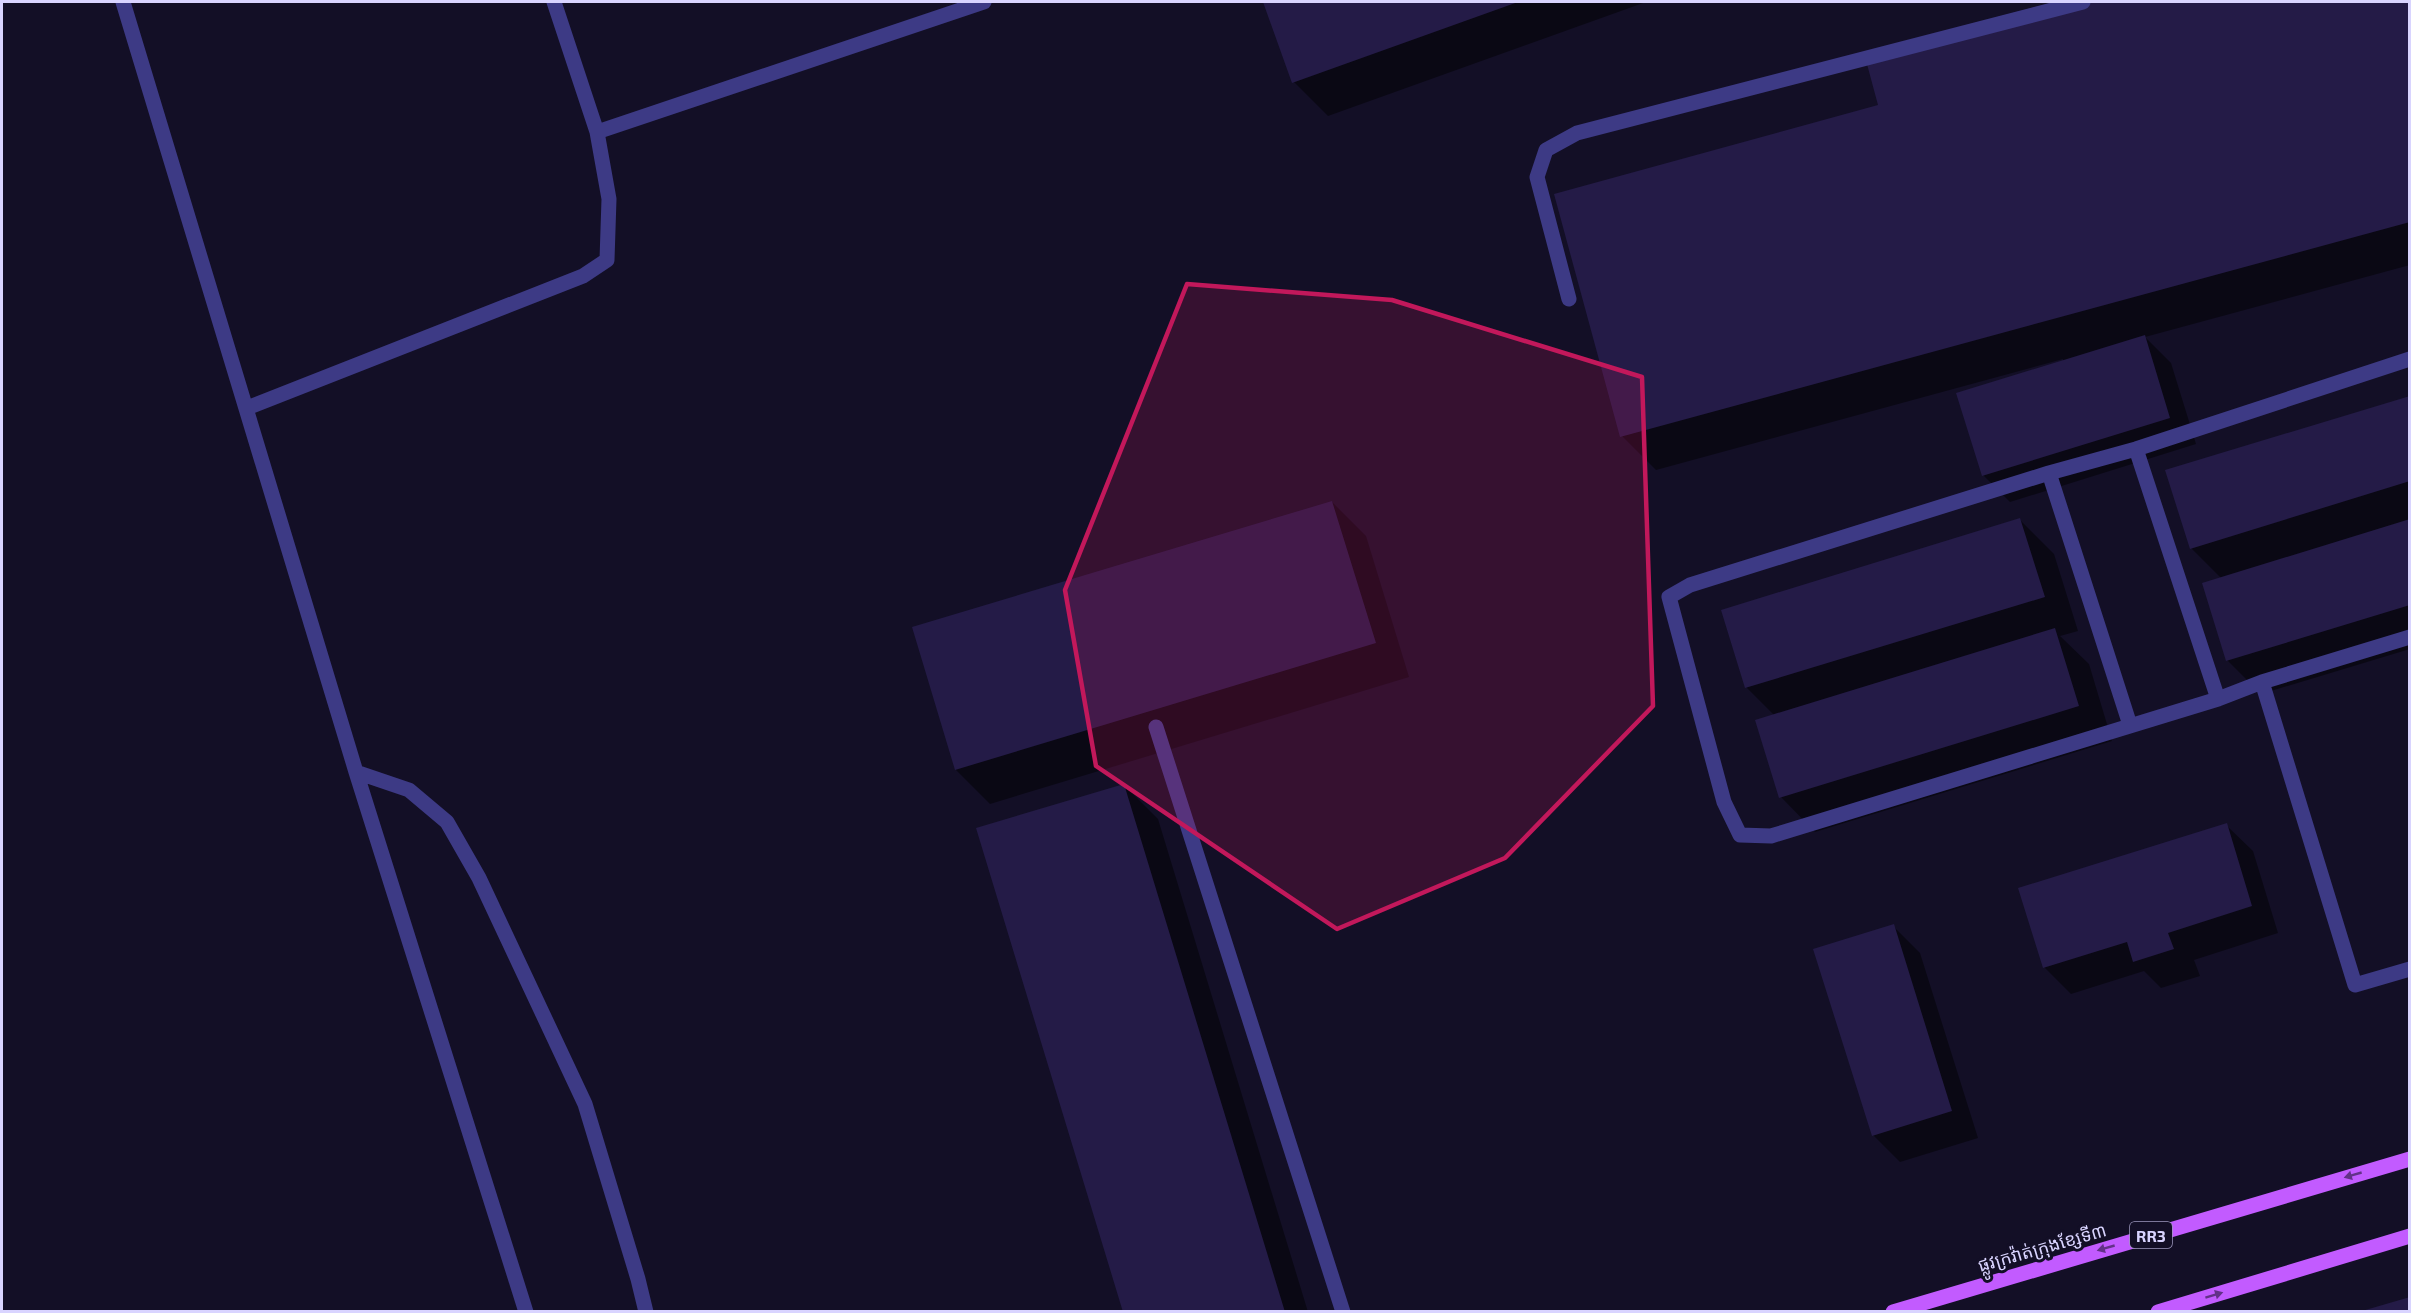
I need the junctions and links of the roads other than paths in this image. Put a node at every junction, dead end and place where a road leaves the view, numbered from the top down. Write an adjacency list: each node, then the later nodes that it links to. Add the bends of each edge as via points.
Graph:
1 (123, 2): 8 (lane)
2 (554, 2): 5 (lane)
3 (984, 2): 5 (lane)
4 (2083, 2): 6 (lane, via 1577,133 1546,150 1537,177)
5 (597, 132): 8 (lane, via 609,199 607,260 583,276)
6 (1569, 299)
7 (2409, 359): 9 (lane)
8 (247, 408): 16 (lane)
9 (2136, 449): 10 (lane); 13 (lane)
10 (2049, 473): 14 (lane); 14 (lane, via 1690,585 1669,597 1724,802 1740,835 1771,836)
11 (2409, 638): 12 (lane)
12 (2262, 682): 13 (lane); 17 (lane, via 2355,985)
13 (2218, 699): 14 (lane)
14 (2130, 725)
15 (1156, 727): 22 (lane)
16 (356, 772): 20 (lane); 21 (lane, via 409,790 447,822 479,878 585,1104)
17 (2409, 969)
18 (2409, 1159): 23 (main road, ផ្លូវក្រវ៉ាត់ក្រុងខ្សែទី៣ / RR3, one-way to 23)
19 (2409, 1236): 24 (main road, one-way to 19)
20 (526, 1311)
21 (646, 1311)
22 (1343, 1311)
23 (1893, 1311)
24 (2158, 1311)

